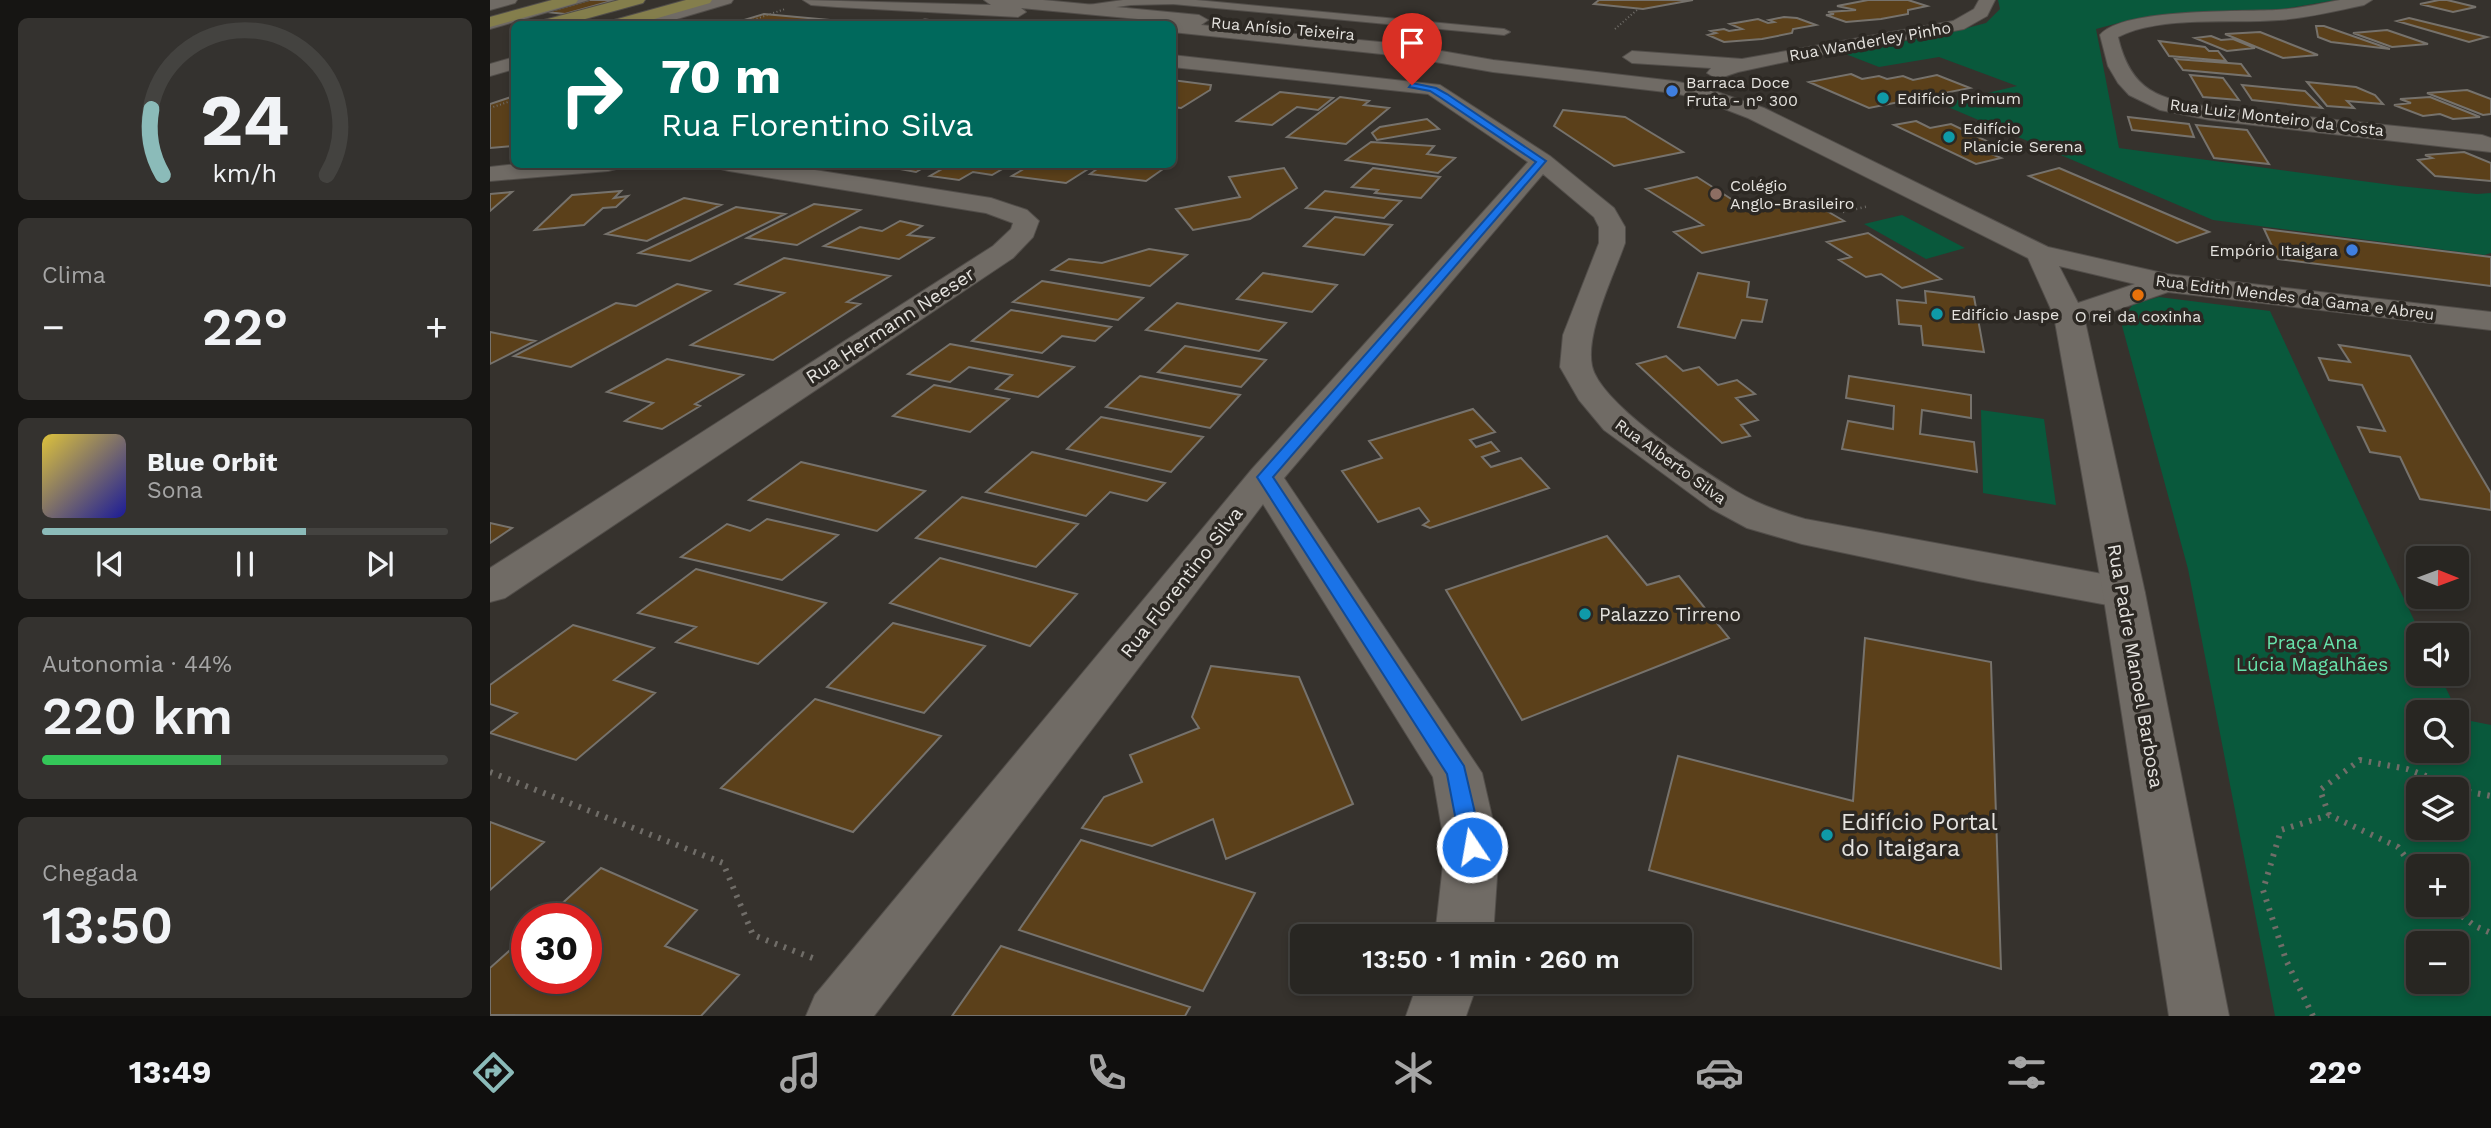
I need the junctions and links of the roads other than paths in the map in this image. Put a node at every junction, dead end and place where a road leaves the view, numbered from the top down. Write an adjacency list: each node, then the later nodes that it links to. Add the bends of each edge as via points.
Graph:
1 (533, 0): 13 (main road)
2 (570, 0): 15 (main road)
3 (584, 0): 16 (lane)
4 (623, 0): 17 (lane)
5 (637, 0): 18 (main road)
6 (704, 0): 19 (main road)
7 (725, 0): 20 (street)
8 (811, 0): 12 (street)
9 (992, 0): 14 (street, Rua Anísio Teixeira)
10 (1987, 0): 35 (street, Rua Wanderley Pinho, via 1981,12 1958,25)
11 (2364, 0): 40 (street, Rua Luiz Monteiro da Costa, via 2280,15 2144,23 2109,35 2124,80 2158,102 2217,113)
12 (848, 2): 21 (street, via 957,6)
13 (497, 4)
14 (1082, 9): 28 (lane, via 1173,1); 29 (street, Rua Anísio Teixeira)
15 (521, 21)
16 (526, 21)
17 (544, 21)
18 (561, 21)
19 (630, 21)
20 (653, 21)
21 (1113, 21)
22 (511, 25): 26 (main road)
23 (511, 26): 26 (lane)
24 (1176, 27): 31 (street, Rua Anísio Teixeira)
25 (511, 30): 26 (lane)
26 (490, 34): 27 (main road)
27 (511, 37)
28 (1508, 39): 29 (street, Rua Anísio Teixeira)
29 (1475, 45): 31 (street, via 1454,50 1452,57)
30 (1618, 55): 33 (street)
31 (1458, 60): 38 (street, Rua Anísio Teixeira)
32 (1176, 61): 41 (street, Rua Alberto Silva, via 1433,89)
33 (1685, 62): 35 (street); 37 (street)
34 (511, 64): 36 (street)
35 (1742, 65): 37 (street, via 1720,70)
36 (490, 70)
37 (1713, 77): 38 (street, via 1704,83); 39 (street)
38 (1674, 87): 39 (street, Rua Anísio Teixeira)
39 (1756, 113): 45 (street, Rua Edith Mendes da Gama e Abreu)
40 (2488, 142)
41 (1542, 161): 49 (street, Rua Florentino Silva); 51 (street, Rua Alberto Silva, via 1605,213 1612,227 1612,243 1578,335 1576,367 1616,423 1723,500 1761,519 1802,531)
42 (561, 168): 44 (street)
43 (754, 168): 50 (street, Rua Hermann Neeser, via 991,206 1026,221 1024,231 1003,252)
44 (490, 174)
45 (2039, 253): 46 (street, Rua Edith Mendes da Gama e Abreu); 47 (street, Rua Padre Manoel Barbosa)
46 (2167, 283): 47 (street); 48 (street, Rua Edith Mendes da Gama e Abreu)
47 (2069, 316): 51 (street, Rua Padre Manoel Barbosa)
48 (2491, 321)
49 (1265, 477): 52 (street, via 1457,772 1472,847); 54 (street, Rua Florentino Silva)
50 (490, 588)
51 (2124, 593): 56 (street, Rua Padre Manoel Barbosa)
52 (1465, 924)
53 (1444, 994): 55 (street)
54 (836, 1016)
55 (1436, 1016)
56 (2199, 1016)

